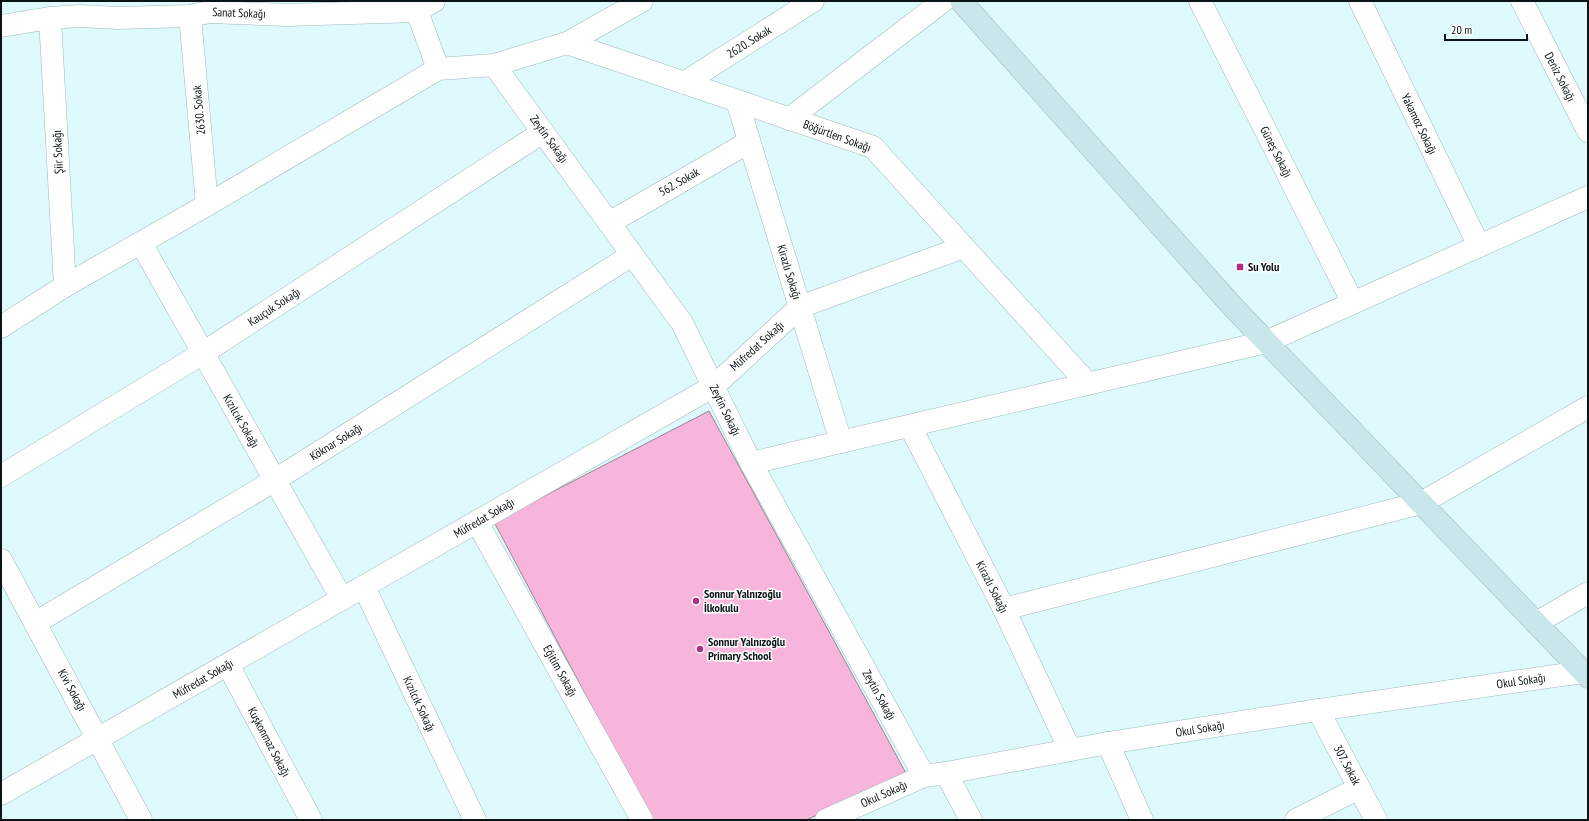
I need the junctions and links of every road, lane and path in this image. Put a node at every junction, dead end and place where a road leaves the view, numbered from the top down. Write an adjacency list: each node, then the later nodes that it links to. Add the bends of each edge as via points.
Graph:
1 (642, 1): 14 (street)
2 (813, 1): 17 (street, 2620. Sokak)
3 (943, 1): 19 (street)
4 (961, 1): 34 (main road)
5 (1200, 1): 31 (street, Güneş Sokağı)
6 (1360, 1): 27 (street, Yakamoz Sokağı)
7 (1522, 1): 20 (street, Deniz Sokağı)
8 (424, 4): 9 (street, Sanat Sokağı); 16 (street, Sanat Sokağı)
9 (287, 8): 11 (street, Sanat Sokağı)
10 (118, 10): 11 (street, Sanat Sokağı); 12 (street, Sanat Sokağı)
11 (203, 10): 24 (street, 2630. Sokak)
12 (50, 18): 13 (street, Sanat Sokağı); 30 (street, Şiir Sokağı)
13 (1, 26)
14 (567, 43): 15 (street); 17 (street, Böğürtlen Sokağı)
15 (494, 64): 16 (street); 21 (street, Zeytin Sokağı)
16 (438, 69): 24 (street)
17 (684, 83): 18 (street, Böğürtlen Sokağı)
18 (737, 101): 19 (street, Böğürtlen Sokağı); 22 (street, Kirazlı Sokağı)
19 (789, 119): 28 (street, Böğürtlen Sokağı, via 873,147)
20 (1588, 131)
21 (543, 132): 25 (street, Zeytin Sokağı); 35 (street, Kauçuk Sokağı)
22 (749, 142): 25 (street, 562. Sokak); 32 (street, Kirazlı Sokağı)
23 (1587, 199): 27 (street)
24 (207, 205): 26 (street)
25 (609, 223): 29 (street, Zeytin Sokağı)
26 (141, 243): 30 (street); 35 (street, Kızılcık Sokağı)
27 (1479, 246): 31 (street)
28 (964, 247): 32 (street, Müfredat Sokağı); 36 (street, Böğürtlen Sokağı)
29 (632, 255): 37 (street, Zeytin Sokağı, via 682,323); 43 (street, Köknar Sokağı)
30 (65, 286): 33 (street)
31 (1353, 303): 34 (street)
32 (800, 307): 37 (street, Müfredat Sokağı); 40 (street, Kirazlı Sokağı)
33 (1, 327)
34 (1266, 342): 36 (street); 44 (main road)
35 (203, 353): 42 (street, Kauçuk Sokağı); 43 (street, Kızılcık Sokağı)
36 (1088, 384): 39 (street)
37 (714, 386): 41 (street, Zeytin Sokağı); 45 (street, Müfredat Sokağı)
38 (1588, 407): 44 (street)
39 (910, 426): 40 (street); 50 (street, Kirazlı Sokağı)
40 (842, 442): 41 (street)
41 (752, 463): 60 (street, Zeytin Sokağı)
42 (1, 476)
43 (275, 480): 49 (street, Kızılcık Sokağı); 52 (street, Köknar Sokağı)
44 (1421, 503): 50 (street); 51 (main road)
45 (477, 522): 47 (street, Müfredat Sokağı); 66 (street, Eğitim Sokağı)
46 (1, 560): 52 (street, Kivi Sokağı)
47 (364, 587): 49 (street, Müfredat Sokağı); 65 (street, Kızılcık Sokağı)
48 (1588, 593): 51 (street)
49 (342, 599): 53 (street, Müfredat Sokağı)
50 (1004, 609): 58 (street, Kirazlı Sokağı)
51 (1536, 622): 54 (main road)
52 (35, 623): 56 (street, Kivi Sokağı)
53 (228, 665): 56 (street, Müfredat Sokağı); 64 (street, Kuşkonmaz Sokağı)
54 (1586, 674): 55 (street, Okul Sokağı)
55 (1318, 710): 57 (street, Okul Sokağı); 61 (street, 307. Sokak)
56 (99, 739): 62 (street, Müfredat Sokağı); 63 (street, Kivi Sokağı)
57 (1108, 743): 58 (street, Okul Sokağı); 69 (street)
58 (1070, 750): 59 (street, Okul Sokağı)
59 (946, 773): 60 (street, Okul Sokağı); 68 (street)
60 (924, 776): 67 (street, Okul Sokağı)
61 (1358, 788): 70 (street); 71 (street, 307. Sokak)
62 (1, 794)
63 (141, 820)
64 (311, 820)
65 (475, 820)
66 (642, 820)
67 (826, 820)
68 (971, 820)
69 (1142, 820)
70 (1296, 820)
71 (1376, 820)

